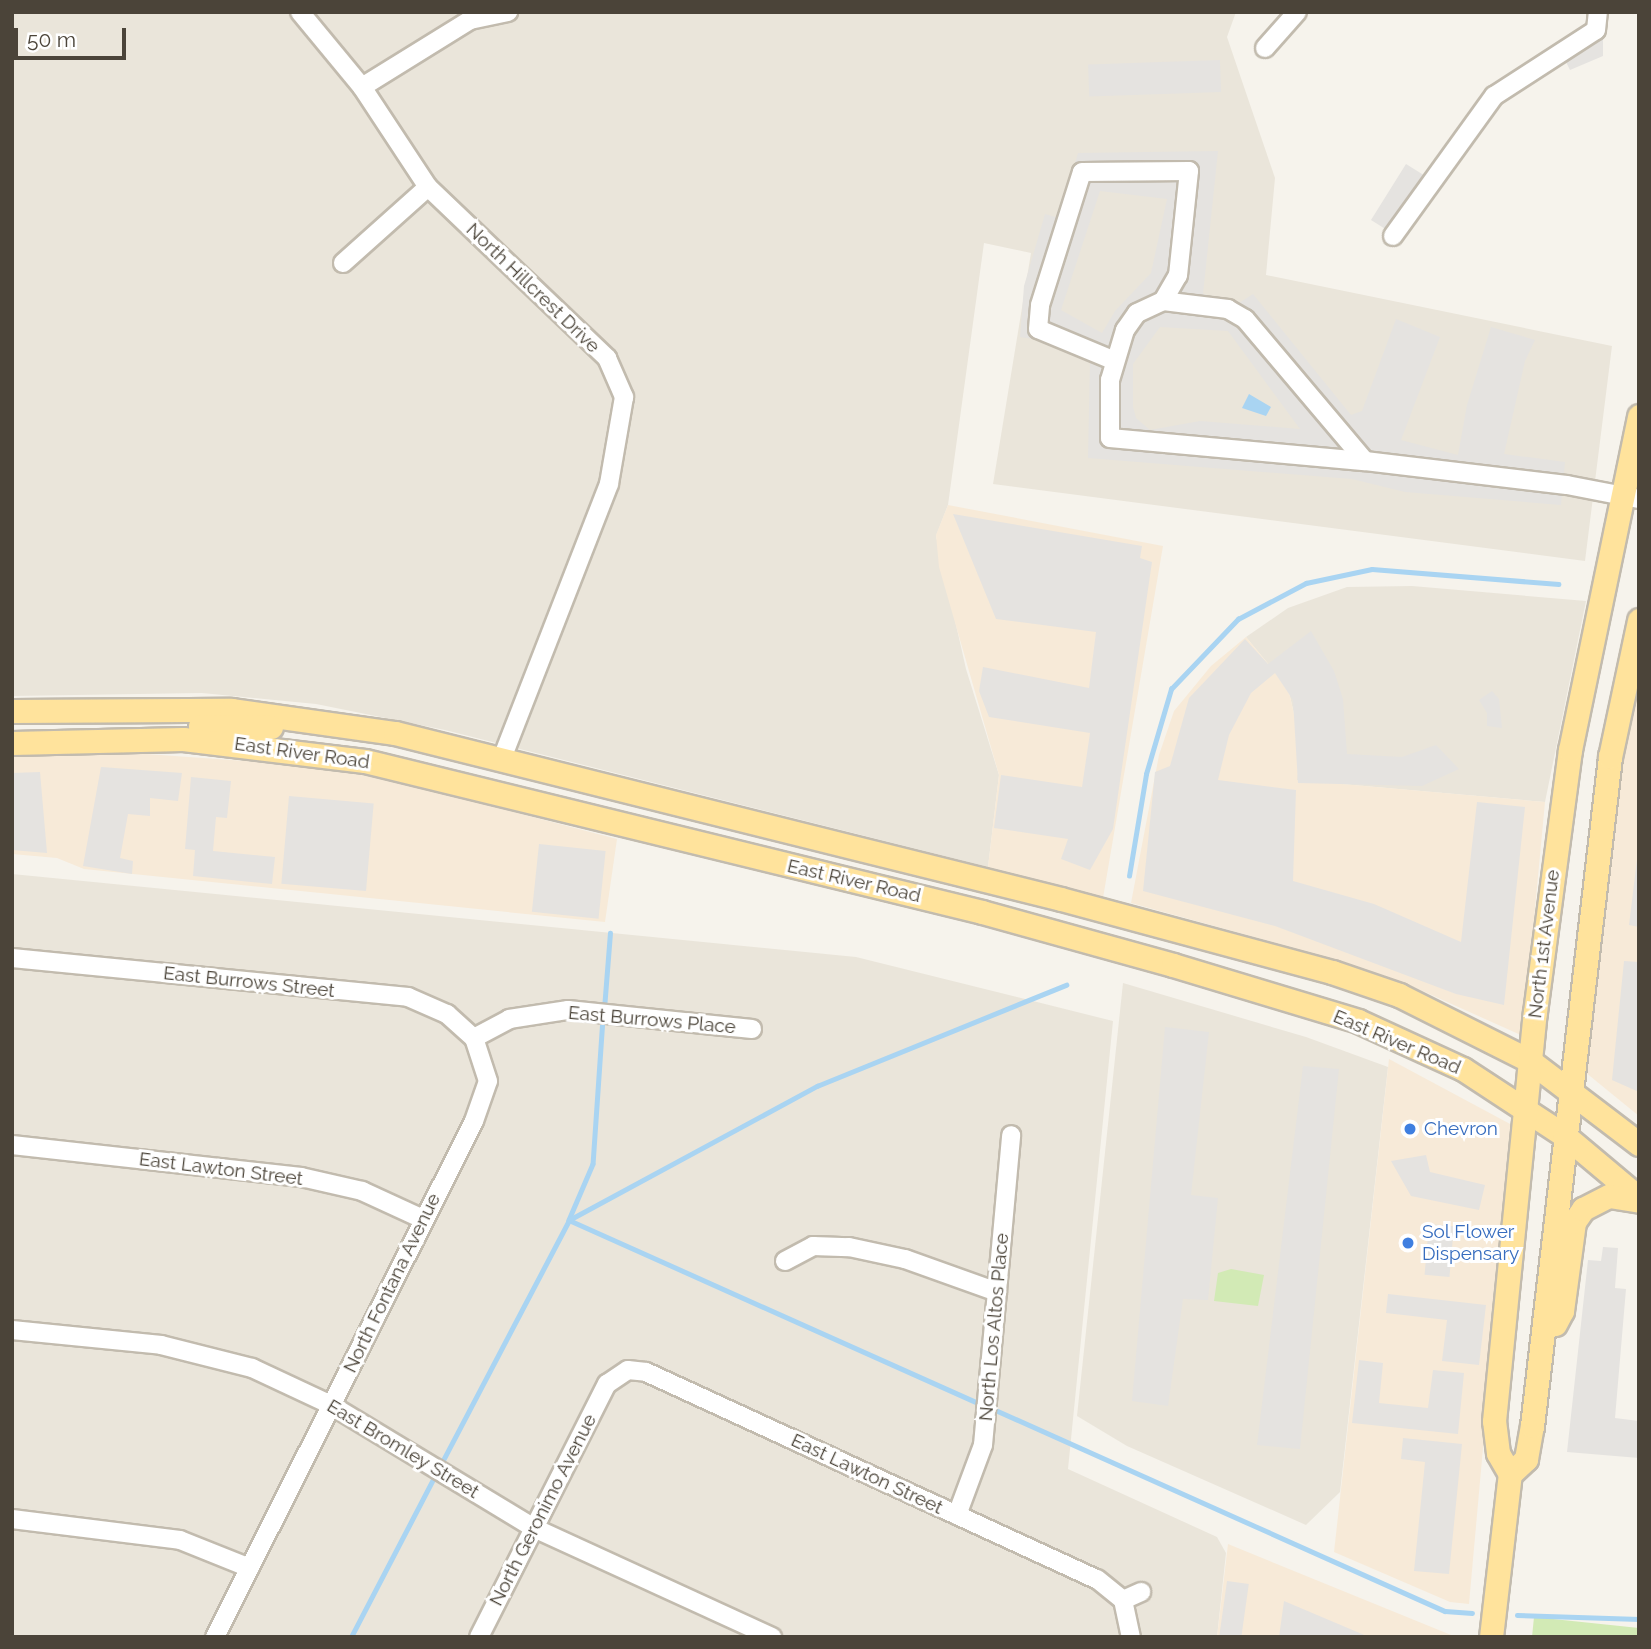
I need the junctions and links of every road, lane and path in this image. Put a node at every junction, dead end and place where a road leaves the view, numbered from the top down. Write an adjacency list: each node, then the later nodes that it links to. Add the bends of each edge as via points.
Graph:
1 (300, 12): 6 (street, North Hillcrest Drive)
2 (508, 12): 6 (street, via 470,20)
3 (1297, 12): 5 (street)
4 (1598, 12): 8 (street, via 1596,30 1494,96)
5 (1265, 48)
6 (362, 87): 7 (street, North Hillcrest Drive)
7 (428, 187): 9 (street); 21 (street, North Hillcrest Drive, via 607,358 624,397 609,484)
8 (1393, 236)
9 (342, 263)
10 (1163, 302): 11 (street, via 1137,313 1125,330); 11 (street, via 1178,275 1189,171 1082,172 1040,305 1038,329); 13 (street, via 1228,309 1245,319)
11 (1115, 361): 13 (street, via 1110,380 1110,438)
12 (1639, 416): 14 (main road, North 1st Avenue)
13 (1365, 461): 14 (street)
14 (1631, 497): 25 (main road, North 1st Avenue, via 1570,750)
15 (1639, 620): 26 (main road, North 1st Avenue, via 1610,757)
16 (12, 710): 17 (main road, East River Road, via 171,707)
17 (323, 721): 18 (main road, via 264,728 148,725 139,726); 21 (main road, East River Road, via 394,733)
18 (127, 741): 19 (main road, East River Road); 20 (main road, East River Road)
19 (12, 743)
20 (278, 747): 21 (main road, via 329,739 481,771); 27 (main road, East River Road, via 424,774 982,912 1203,973 1394,1036 1463,1069)
21 (501, 761): 25 (main road, East River Road, via 1060,899 1332,972 1399,995)
22 (12, 958): 24 (street, East Burrows Street, via 408,998 447,1014)
23 (752, 1029): 24 (street, East Burrows Place, via 568,1010 509,1019)
24 (474, 1038): 33 (street, North Fontana Avenue, via 488,1081 474,1121)
25 (1530, 1061): 26 (main road, East River Road); 27 (main road, North 1st Avenue)
26 (1568, 1090): 29 (main road, North 1st Avenue); 30 (main road, East River Road)
27 (1524, 1109): 29 (main road, East River Road); 40 (main road, North 1st Avenue, via 1494,1420 1498,1453)
28 (1011, 1135): 35 (street, North Los Altos Place)
29 (1564, 1135): 32 (main road, East River Road); 37 (main road, North 1st Avenue)
30 (1639, 1144)
31 (12, 1145): 33 (street, East Lawton Street, via 301,1177 362,1191)
32 (1639, 1200): 37 (main road, via 1609,1196 1583,1209 1574,1222 1562,1311)
33 (423, 1219): 39 (street, North Fontana Avenue)
34 (785, 1261): 35 (street, via 814,1246 849,1247 905,1259)
35 (997, 1292): 41 (street, North Los Altos Place, via 983,1445)
36 (12, 1330): 39 (street, East Bromley Street, via 161,1345 252,1368)
37 (1541, 1352): 40 (main road, North 1st Avenue, via 1526,1459)
38 (607, 1384): 41 (street, East Lawton Street, via 628,1370 646,1371); 43 (street, North Geronimo Avenue)
39 (331, 1405): 43 (street, East Bromley Street); 44 (street, North Fontana Avenue)
40 (1510, 1474): 51 (main road, North 1st Avenue)
41 (957, 1515): 46 (street, East Lawton Street, via 1097,1579)
42 (12, 1519): 44 (street, via 180,1540)
43 (534, 1528): 48 (street, North Geronimo Avenue); 49 (street, East Bromley Street)
44 (250, 1568): 47 (street, North Fontana Avenue)
45 (1141, 1592): 46 (street)
46 (1123, 1600): 50 (street)
47 (215, 1637)
48 (479, 1637)
49 (772, 1637)
50 (1131, 1637)
51 (1491, 1637)

